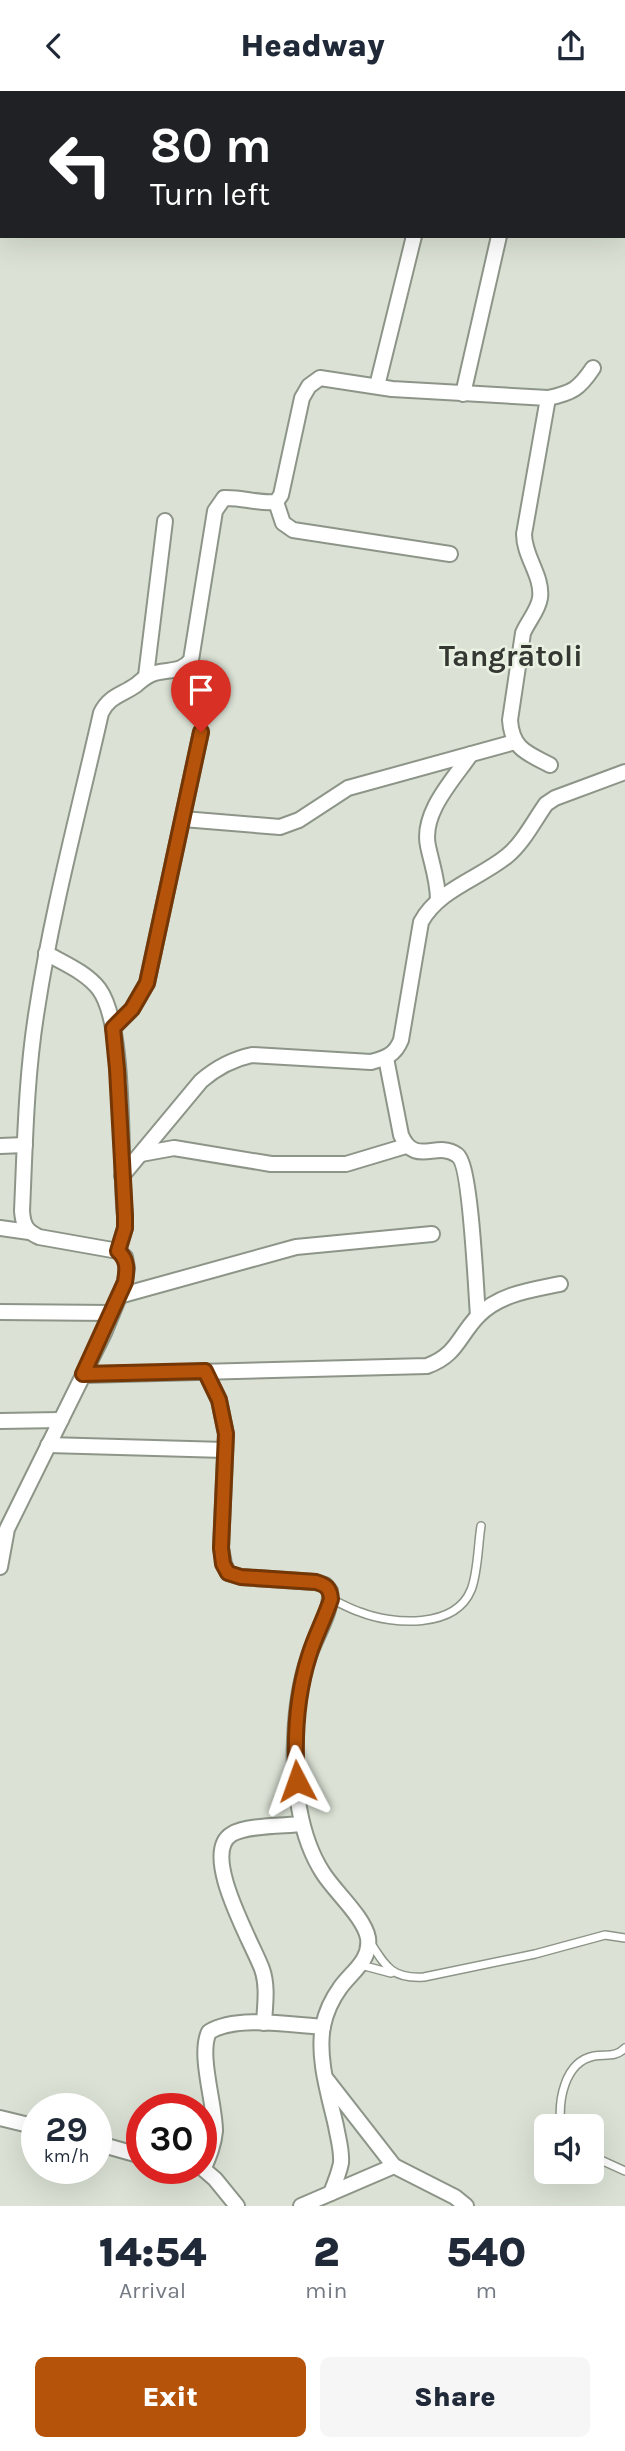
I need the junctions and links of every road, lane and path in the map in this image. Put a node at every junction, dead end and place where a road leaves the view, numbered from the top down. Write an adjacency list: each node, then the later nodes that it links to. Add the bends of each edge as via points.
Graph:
1 (414, 238): 4 (street)
2 (499, 238): 5 (street)
3 (593, 367): 6 (street, via 583,383)
4 (377, 386): 5 (street); 7 (street, via 320,378 309,386)
5 (463, 394): 6 (street)
6 (548, 398): 12 (street, via 524,534 541,595 523,633 510,720)
7 (276, 502): 9 (street, via 283,523 293,530); 10 (street, via 224,498 219,503 191,660 178,670)
8 (165, 521): 10 (street)
9 (450, 554)
10 (146, 676): 18 (street, via 113,696 101,713)
11 (201, 732): 16 (street)
12 (515, 742): 13 (street); 14 (street)
13 (471, 754): 16 (street, via 348,787 299,820 280,827); 17 (street, via 429,817 427,843 438,882)
14 (550, 765)
15 (625, 772): 17 (street, via 546,804 506,856)
16 (183, 819): 19 (street, via 147,983 132,1009)
17 (438, 901): 20 (street, via 421,922 401,1040)
18 (46, 953): 19 (street, via 93,982 107,1004); 21 (street, via 32,1043)
19 (113, 1028): 25 (street)
20 (386, 1058): 23 (street); 24 (street, via 371,1062 239,1058 201,1081)
21 (25, 1145): 22 (street); 27 (street, via 22,1211)
22 (0, 1146)
23 (405, 1146): 24 (street, via 346,1164 271,1164 174,1148); 34 (street, via 412,1151 444,1151 463,1160)
24 (141, 1154): 25 (street)
25 (122, 1177): 29 (street, via 125,1228)
26 (0, 1228): 27 (street)
27 (29, 1232): 29 (street)
28 (432, 1234): 31 (street, via 296,1247)
29 (118, 1251): 31 (street, via 127,1268)
30 (560, 1284): 34 (street, via 514,1294)
31 (119, 1296): 33 (street)
32 (0, 1312): 33 (street)
33 (112, 1313): 36 (street)
34 (478, 1316): 35 (street, via 456,1348 427,1366)
35 (205, 1371): 36 (street); 40 (street, via 222,1408)
36 (83, 1374): 37 (street)
37 (61, 1420): 38 (street); 39 (street)
38 (0, 1421)
39 (48, 1445): 40 (street); 42 (street, via 7,1529)
40 (225, 1450): 43 (street, via 221,1548 228,1573 316,1582 325,1585)
41 (481, 1526): 43 (lane, via 472,1589 462,1605 445,1616 382,1618)
42 (0, 1567)
43 (331, 1599): 44 (street, via 299,1700 295,1741)
44 (302, 1824): 46 (street, via 321,1872); 49 (street, via 230,1834 221,1853 230,1895 262,1969)
45 (625, 1938): 48 (lane, via 605,1935 424,1977)
46 (368, 1939): 47 (street); 48 (lane)
47 (361, 1965): 48 (lane); 50 (street, via 342,1985)
48 (396, 1974)
49 (264, 2023): 50 (street); 53 (street, via 217,2027 209,2032)
50 (323, 2027): 52 (street)
51 (625, 2048): 54 (lane, via 616,2055 588,2058 572,2070 562,2096)
52 (326, 2078): 58 (street); 61 (street, via 341,2150)
53 (211, 2093)
54 (561, 2114)
55 (0, 2118): 56 (street)
56 (21, 2123)
57 (604, 2161): 59 (lane)
58 (394, 2166): 61 (street); 64 (street)
59 (625, 2171)
60 (217, 2184): 62 (street)
61 (331, 2193): 63 (street)
62 (237, 2206)
63 (301, 2206)
64 (466, 2206)

